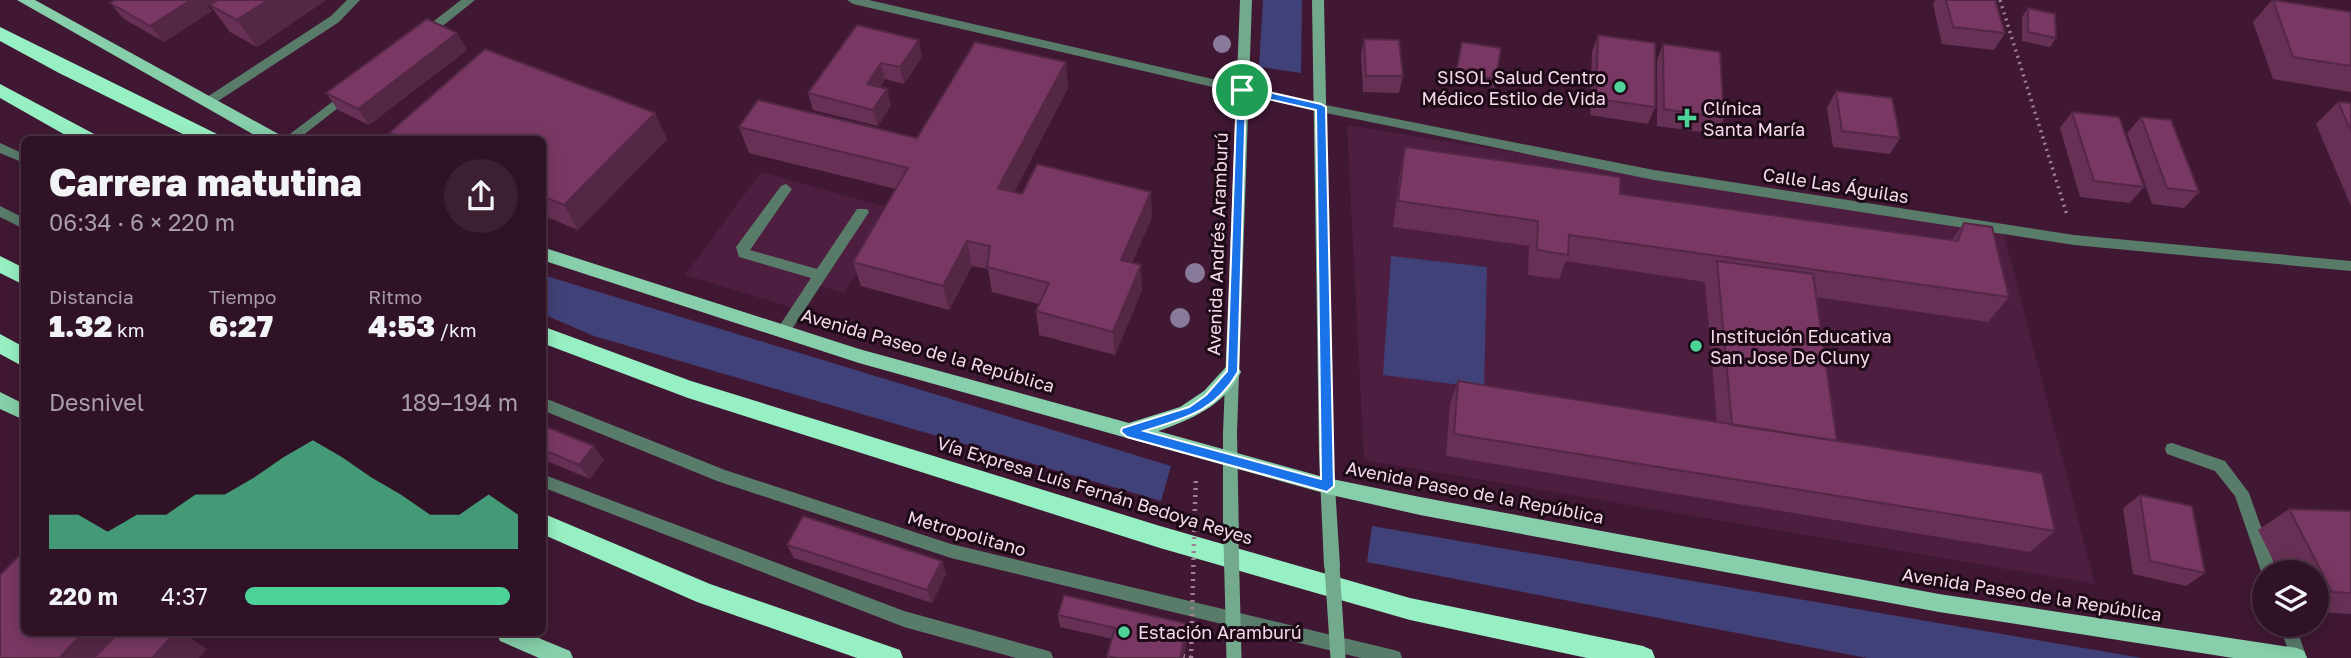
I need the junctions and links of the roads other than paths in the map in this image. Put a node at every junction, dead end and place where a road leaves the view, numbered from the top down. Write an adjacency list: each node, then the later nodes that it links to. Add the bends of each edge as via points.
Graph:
1 (24, 0): 12 (main road)
2 (354, 0): 12 (street, via 335,19)
3 (469, 0): 8 (street)
4 (853, 0): 11 (street, Calle Las Águilas)
5 (1246, 0): 11 (main road, Avenida Andrés Aramburú)
6 (1318, 0): 13 (main road)
7 (0, 33): 15 (highway)
8 (416, 41)
9 (363, 82): 17 (street)
10 (0, 90): 14 (highway)
11 (1242, 90): 13 (street, Calle Las Águilas); 33 (main road, Avenida Andrés Aramburú)
12 (208, 102): 16 (main road)
13 (1321, 107): 26 (street, Calle Las Águilas, via 1654,175 2074,240); 41 (main road)
14 (82, 136)
15 (204, 136)
16 (269, 136)
17 (293, 136)
18 (0, 148): 19 (street)
19 (21, 158)
20 (786, 189): 28 (street, via 743,247 744,253)
21 (0, 211): 23 (street)
22 (862, 212): 28 (street)
23 (21, 222)
24 (546, 254): 29 (main road, Avenida Paseo de la República)
25 (0, 264): 27 (highway)
26 (2351, 266)
27 (21, 275)
28 (821, 276): 29 (street)
29 (783, 331): 37 (main road, Avenida Paseo de la República)
30 (546, 336): 52 (highway, Vía Expresa Luis Fernán Bedoya Reyes, via 688,389 1160,537 1410,609)
31 (0, 343): 32 (highway)
32 (21, 356)
33 (1232, 372): 37 (main road, via 1192,411); 39 (main road, Avenida Andrés Aramburú)
34 (0, 400): 36 (main road)
35 (546, 405): 51 (street, Metropolitano, via 722,476 951,551)
36 (21, 410)
37 (1127, 432): 39 (main road, Avenida Paseo de la República)
38 (2172, 449): 43 (street, via 2220,466 2241,493)
39 (1229, 459): 41 (main road, Avenida Paseo de la República); 49 (main road, Avenida Andrés Aramburú, bridge)
40 (546, 482): 48 (street, via 904,619)
41 (1327, 486): 50 (main road, bridge); 53 (main road, Avenida Paseo de la República, via 1939,603)
42 (546, 525): 47 (highway, via 706,594)
43 (2265, 560)
44 (513, 636): 46 (main road)
45 (2291, 637): 53 (street)
46 (563, 658)
47 (891, 658)
48 (1045, 658)
49 (1234, 658)
50 (1338, 658)
51 (1394, 658)
52 (1643, 658)
53 (2298, 658)

